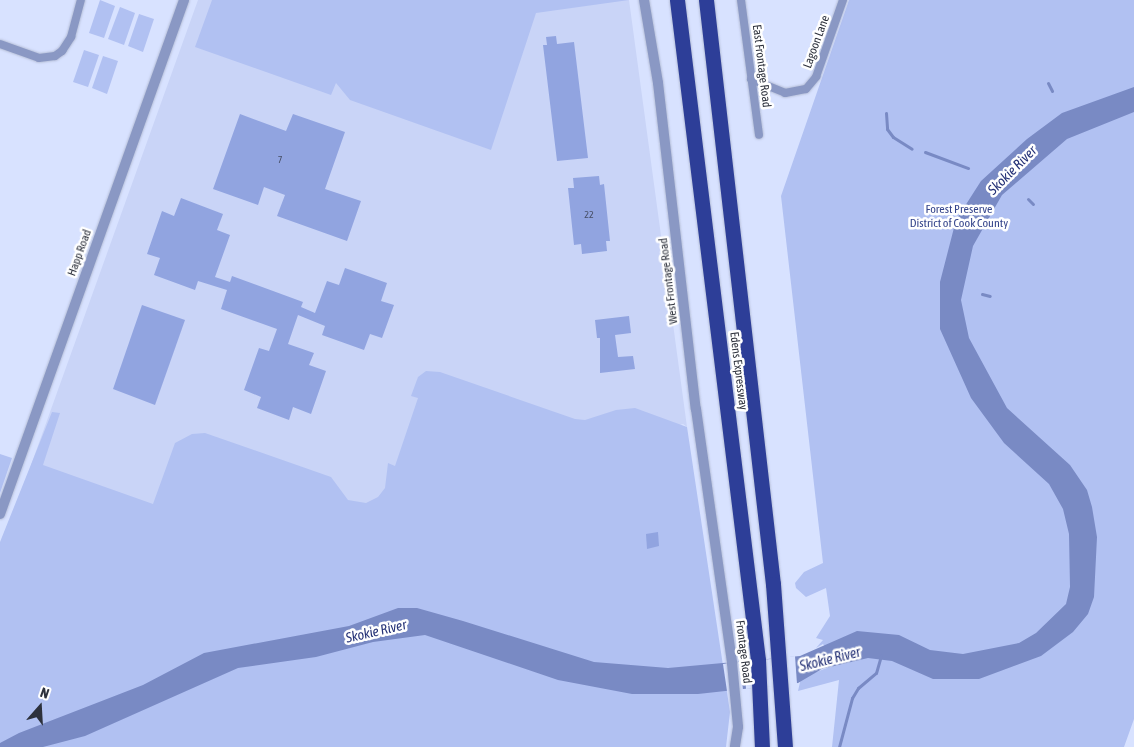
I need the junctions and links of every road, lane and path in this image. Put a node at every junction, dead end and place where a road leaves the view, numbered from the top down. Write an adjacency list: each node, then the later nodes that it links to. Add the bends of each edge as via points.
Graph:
1 (81, 0): 8 (street, via 70,37 55,56 39,58)
2 (184, 0): 11 (street, Happ Road)
3 (644, 0): 12 (street, West Frontage Road, via 658,83 696,409)
4 (677, 0): 14 (highway, Edens Expressway, via 758,660)
5 (706, 0): 15 (highway, Edens Expressway, via 783,685)
6 (742, 0): 9 (street, East Frontage Road)
7 (843, 0): 9 (street, Lagoon Lane, via 816,77 806,89 785,93)
8 (0, 44)
9 (751, 79): 10 (street, East Frontage Road)
10 (759, 135)
11 (0, 514)
12 (718, 560): 13 (street, Frontage Road, via 735,691 738,727)
13 (735, 747)
14 (762, 747)
15 (785, 747)

